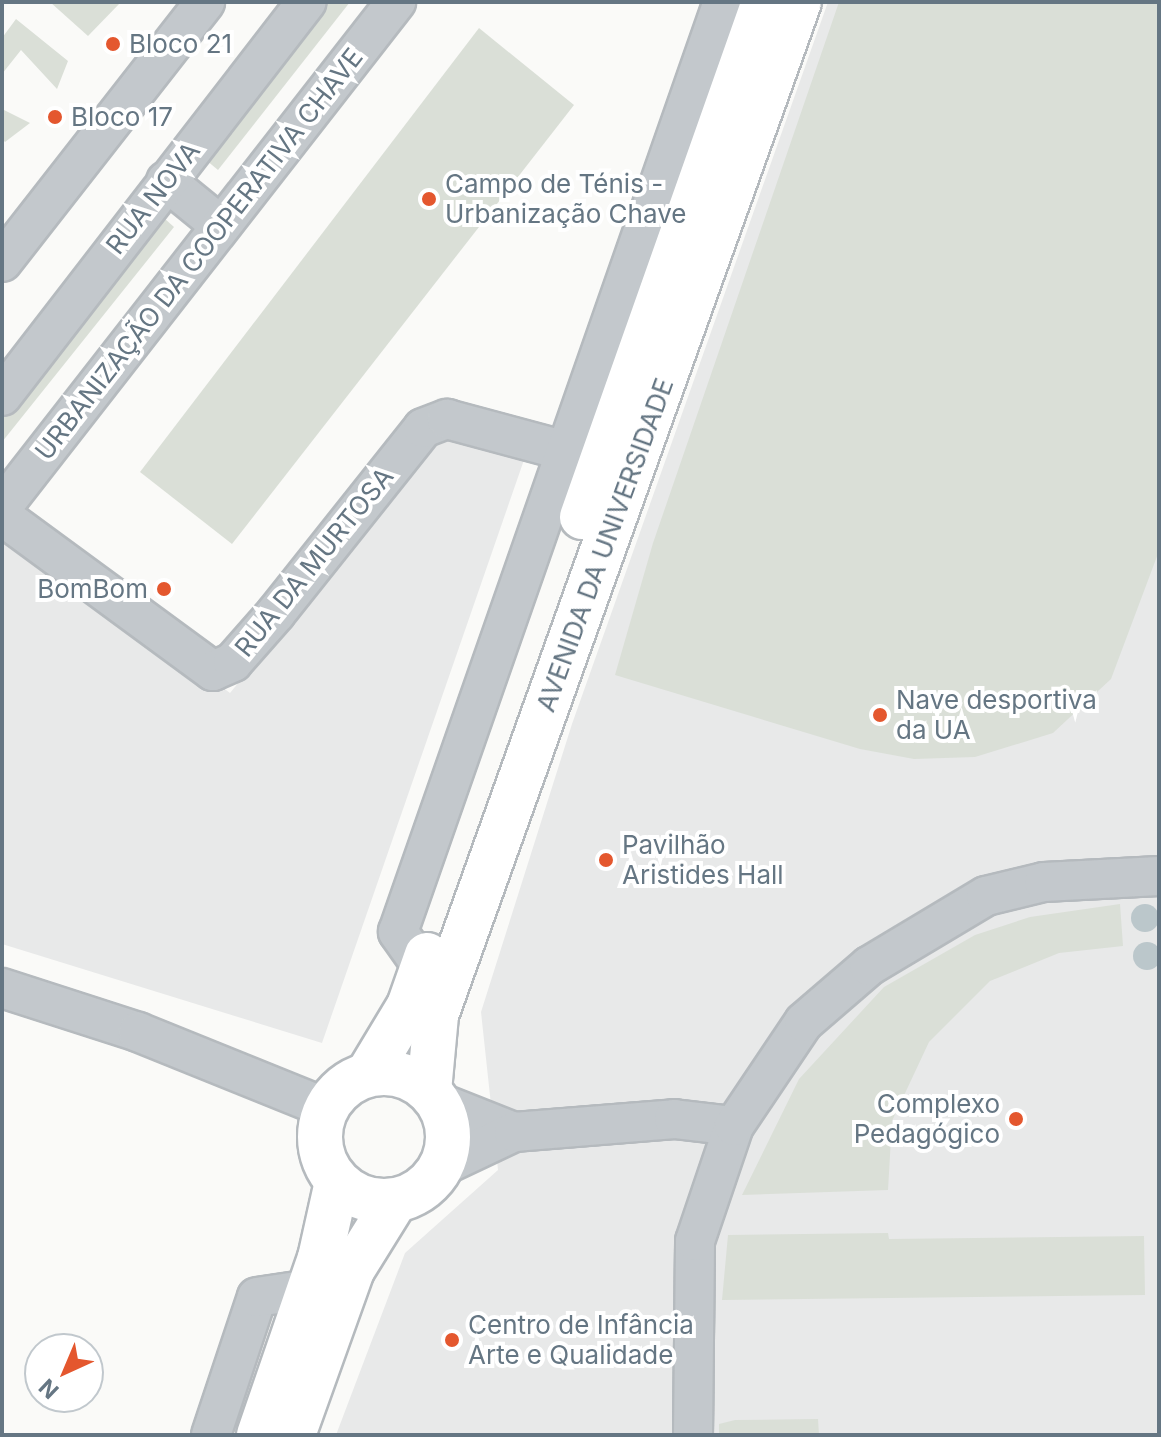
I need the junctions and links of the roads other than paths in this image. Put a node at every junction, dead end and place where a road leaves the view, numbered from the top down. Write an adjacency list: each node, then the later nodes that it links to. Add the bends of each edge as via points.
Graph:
1 (205, 2): 9 (street)
2 (306, 2): 7 (street, RUA NOVA)
3 (396, 2): 8 (street, URBANIZAÇÃO DA COOPERATIVA CHAVE)
4 (723, 2): 11 (street)
5 (764, 2): 15 (main road, AVENIDA DA UNIVERSIDADE)
6 (799, 2): 18 (main road, AVENIDA DA UNIVERSIDADE, via 436,1015)
7 (166, 181): 8 (street); 10 (street, RUA NOVA)
8 (220, 225): 12 (street, URBANIZAÇÃO DA COOPERATIVA CHAVE)
9 (2, 262)
10 (2, 396)
11 (562, 450): 13 (street, RUA DA MURTOSA, via 447,419 423,428 233,662 213,671 189,660); 15 (street, via 398,932)
12 (2, 507)
13 (2, 516)
14 (1159, 876): 20 (street, via 1044,882 986,896 939,920 804,1022)
15 (422, 966): 17 (main road, AVENIDA DA UNIVERSIDADE, via 409,1006)
16 (2, 988): 19 (street, via 138,1032)
17 (368, 1074): 18 (main road, via 390,1073); 19 (main road)
18 (434, 1097): 21 (street); 22 (main road, via 448,1133)
19 (326, 1108): 23 (main road, via 319,1147)
20 (734, 1126): 21 (street, via 674,1119); 29 (street, via 695,1241)
21 (514, 1132): 22 (street)
22 (442, 1166): 24 (main road, via 415,1195)
23 (337, 1182): 24 (main road, via 374,1202); 25 (main road)
24 (395, 1201): 28 (main road, via 352,1270)
25 (310, 1289): 26 (street, via 257,1297); 27 (main road)
26 (211, 1435)
27 (259, 1435)
28 (293, 1435)
29 (693, 1435)

